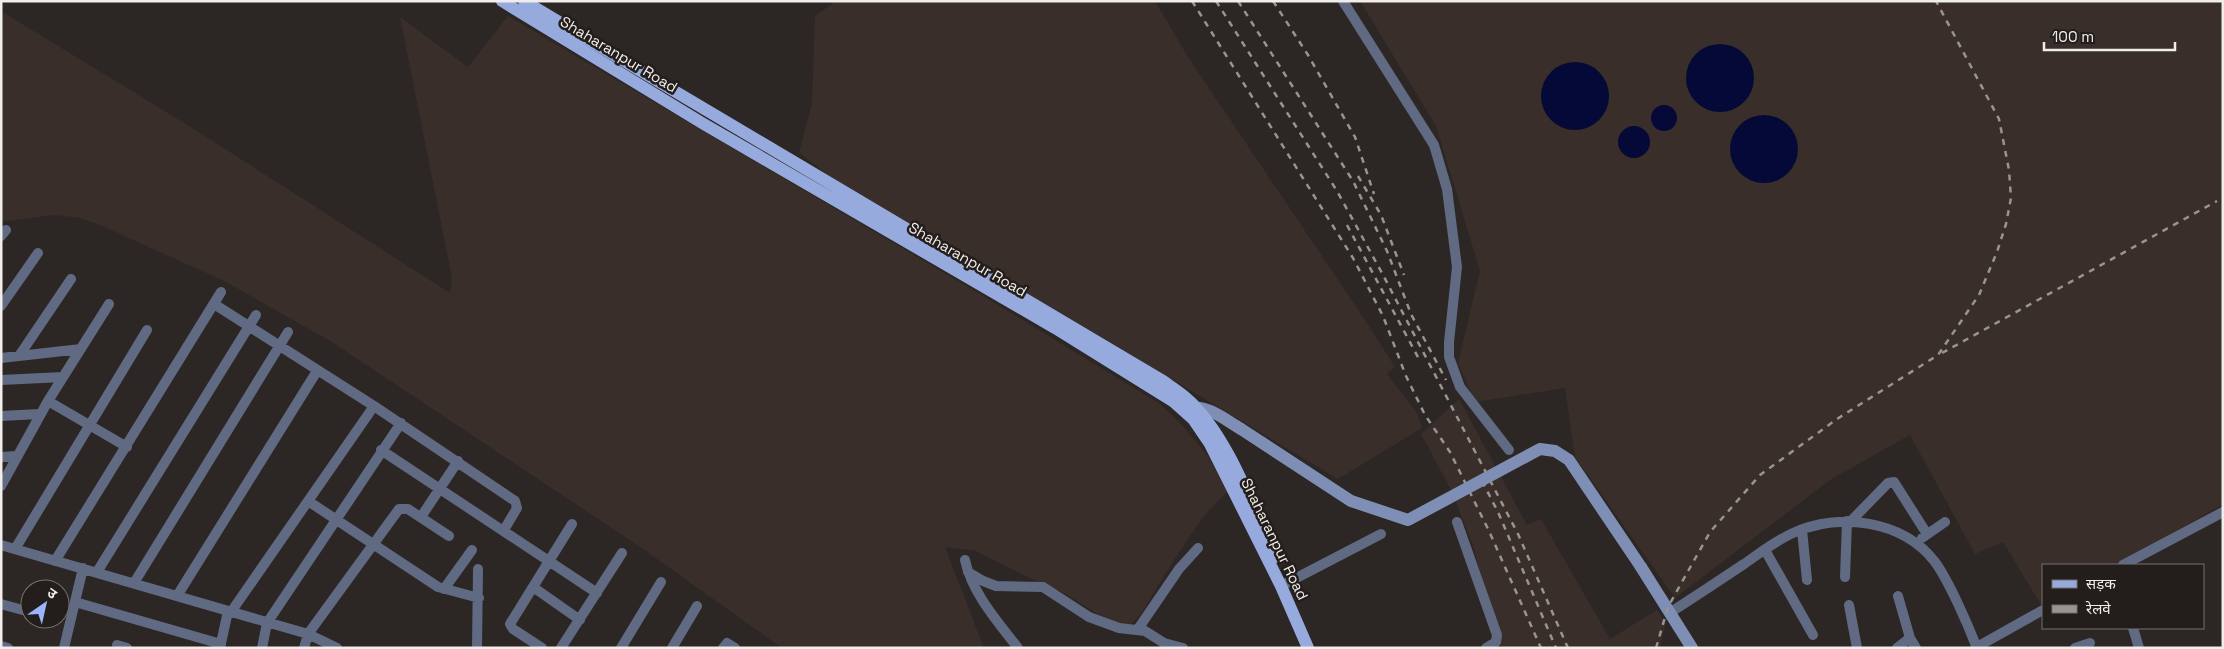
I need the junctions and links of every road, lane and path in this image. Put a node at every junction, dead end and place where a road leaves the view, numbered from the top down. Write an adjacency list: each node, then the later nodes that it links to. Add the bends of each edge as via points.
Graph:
1 (502, 1): 23 (main road, Shaharanpur Road)
2 (524, 1): 23 (main road, Shaharanpur Road, via 1163,381 1186,397)
3 (1343, 1): 30 (street, via 1434,145 1447,188 1457,267 1449,357 1460,387)
4 (38, 254): 9 (street)
5 (71, 278): 16 (street)
6 (221, 292): 8 (street)
7 (109, 304): 15 (street)
8 (214, 304): 11 (street); 28 (street)
9 (1, 306)
10 (256, 315): 11 (street)
11 (250, 328): 14 (street); 63 (street)
12 (147, 330): 27 (street)
13 (288, 332): 14 (street)
14 (279, 348): 18 (street); 68 (street)
15 (81, 349): 16 (street); 19 (street)
16 (18, 356): 17 (street)
17 (1, 358)
18 (317, 371): 22 (street); 73 (street)
19 (63, 377): 20 (street); 21 (street)
20 (1, 380)
21 (48, 401): 24 (street); 27 (street)
22 (374, 406): 26 (street); 36 (street)
23 (1189, 409): 69 (main road, Shaharanpur Road); 83 (main road, bridge, via 1212,413 1241,429 1351,501 1408,520 1540,449 1555,451 1569,460)
24 (40, 414): 25 (street); 31 (street)
25 (1, 416)
26 (401, 424): 29 (street); 33 (street)
27 (90, 426): 28 (street); 53 (street)
28 (127, 448): 59 (street)
29 (381, 450): 35 (street); 39 (street)
30 (1510, 450)
31 (16, 456): 32 (street); 34 (street)
32 (1, 457)
33 (458, 461): 35 (street); 44 (street, via 517,504)
34 (1, 486)
35 (439, 488): 38 (street); 44 (street)
36 (308, 501): 39 (street); 82 (street)
37 (2223, 512): 60 (street)
38 (421, 517): 48 (street); 51 (street, via 408,509 400,509)
39 (334, 520): 51 (street); 85 (street)
40 (1849, 521): 45 (street); 47 (street, via 1888,483 1894,482); 49 (street, via 1877,526); 65 (street)
41 (1457, 522): 108 (street, via 1498,637)
42 (1945, 522): 47 (street)
43 (572, 524): 57 (street)
44 (504, 530): 57 (street)
45 (1802, 530): 55 (street); 66 (street)
46 (1382, 534): 69 (street)
47 (1927, 534): 49 (street)
48 (449, 536)
49 (1916, 543): 113 (street, via 1942,573)
50 (1, 545): 53 (street)
51 (373, 546): 71 (street); 88 (street)
52 (1198, 548): 86 (street, via 1179,569)
53 (15, 549): 59 (street)
54 (472, 550): 71 (street)
55 (1764, 550): 83 (street); 89 (street)
56 (622, 554): 72 (street)
57 (549, 560): 70 (street); 72 (street)
58 (965, 560): 64 (street)
59 (55, 561): 61 (street)
60 (2125, 564)
61 (83, 568): 63 (street); 76 (street)
62 (478, 568): 75 (street)
63 (97, 572): 68 (street)
64 (968, 572): 86 (street, via 996,586 1043,587 1089,617 1119,628); 104 (street, via 984,602)
65 (1845, 577)
66 (1807, 580)
67 (661, 582): 100 (street)
68 (134, 583): 73 (street)
69 (1284, 585): 106 (main road, Shaharanpur Road); 107 (main road, Shaharanpur Road)
70 (532, 587): 84 (street); 98 (street, via 510,626)
71 (444, 589): 75 (street)
72 (597, 593): 84 (street)
73 (177, 596): 82 (street)
74 (1898, 596): 90 (street)
75 (479, 598): 97 (street)
76 (75, 602): 92 (street); 93 (street)
77 (1, 604): 80 (street)
78 (1849, 605): 110 (street)
79 (697, 606): 101 (street)
80 (20, 609)
81 (2042, 611): 113 (street)
82 (230, 612): 85 (street); 92 (street)
83 (1671, 612): 109 (main road)
84 (580, 620): 99 (street)
85 (267, 622): 88 (street); 94 (street)
86 (1138, 629): 105 (street, via 1164,643)
87 (2133, 629): 115 (street)
88 (308, 634): 95 (street); 96 (street)
89 (1813, 635)
90 (1910, 638): 111 (street); 112 (street)
91 (2090, 643): 114 (street)
92 (220, 646)
93 (64, 648)
94 (262, 648)
95 (304, 648)
96 (337, 648)
97 (477, 648)
98 (542, 648)
99 (561, 648)
100 (621, 648)
101 (672, 648)
102 (723, 648): 103 (street, via 727,643)
103 (735, 648)
104 (1018, 648)
105 (1183, 648)
106 (1308, 648)
107 (1316, 648)
108 (1486, 648)
109 (1692, 648)
110 (1856, 648)
111 (1897, 648)
112 (1916, 648)
113 (1976, 648)
114 (2075, 648)
115 (2139, 648)

